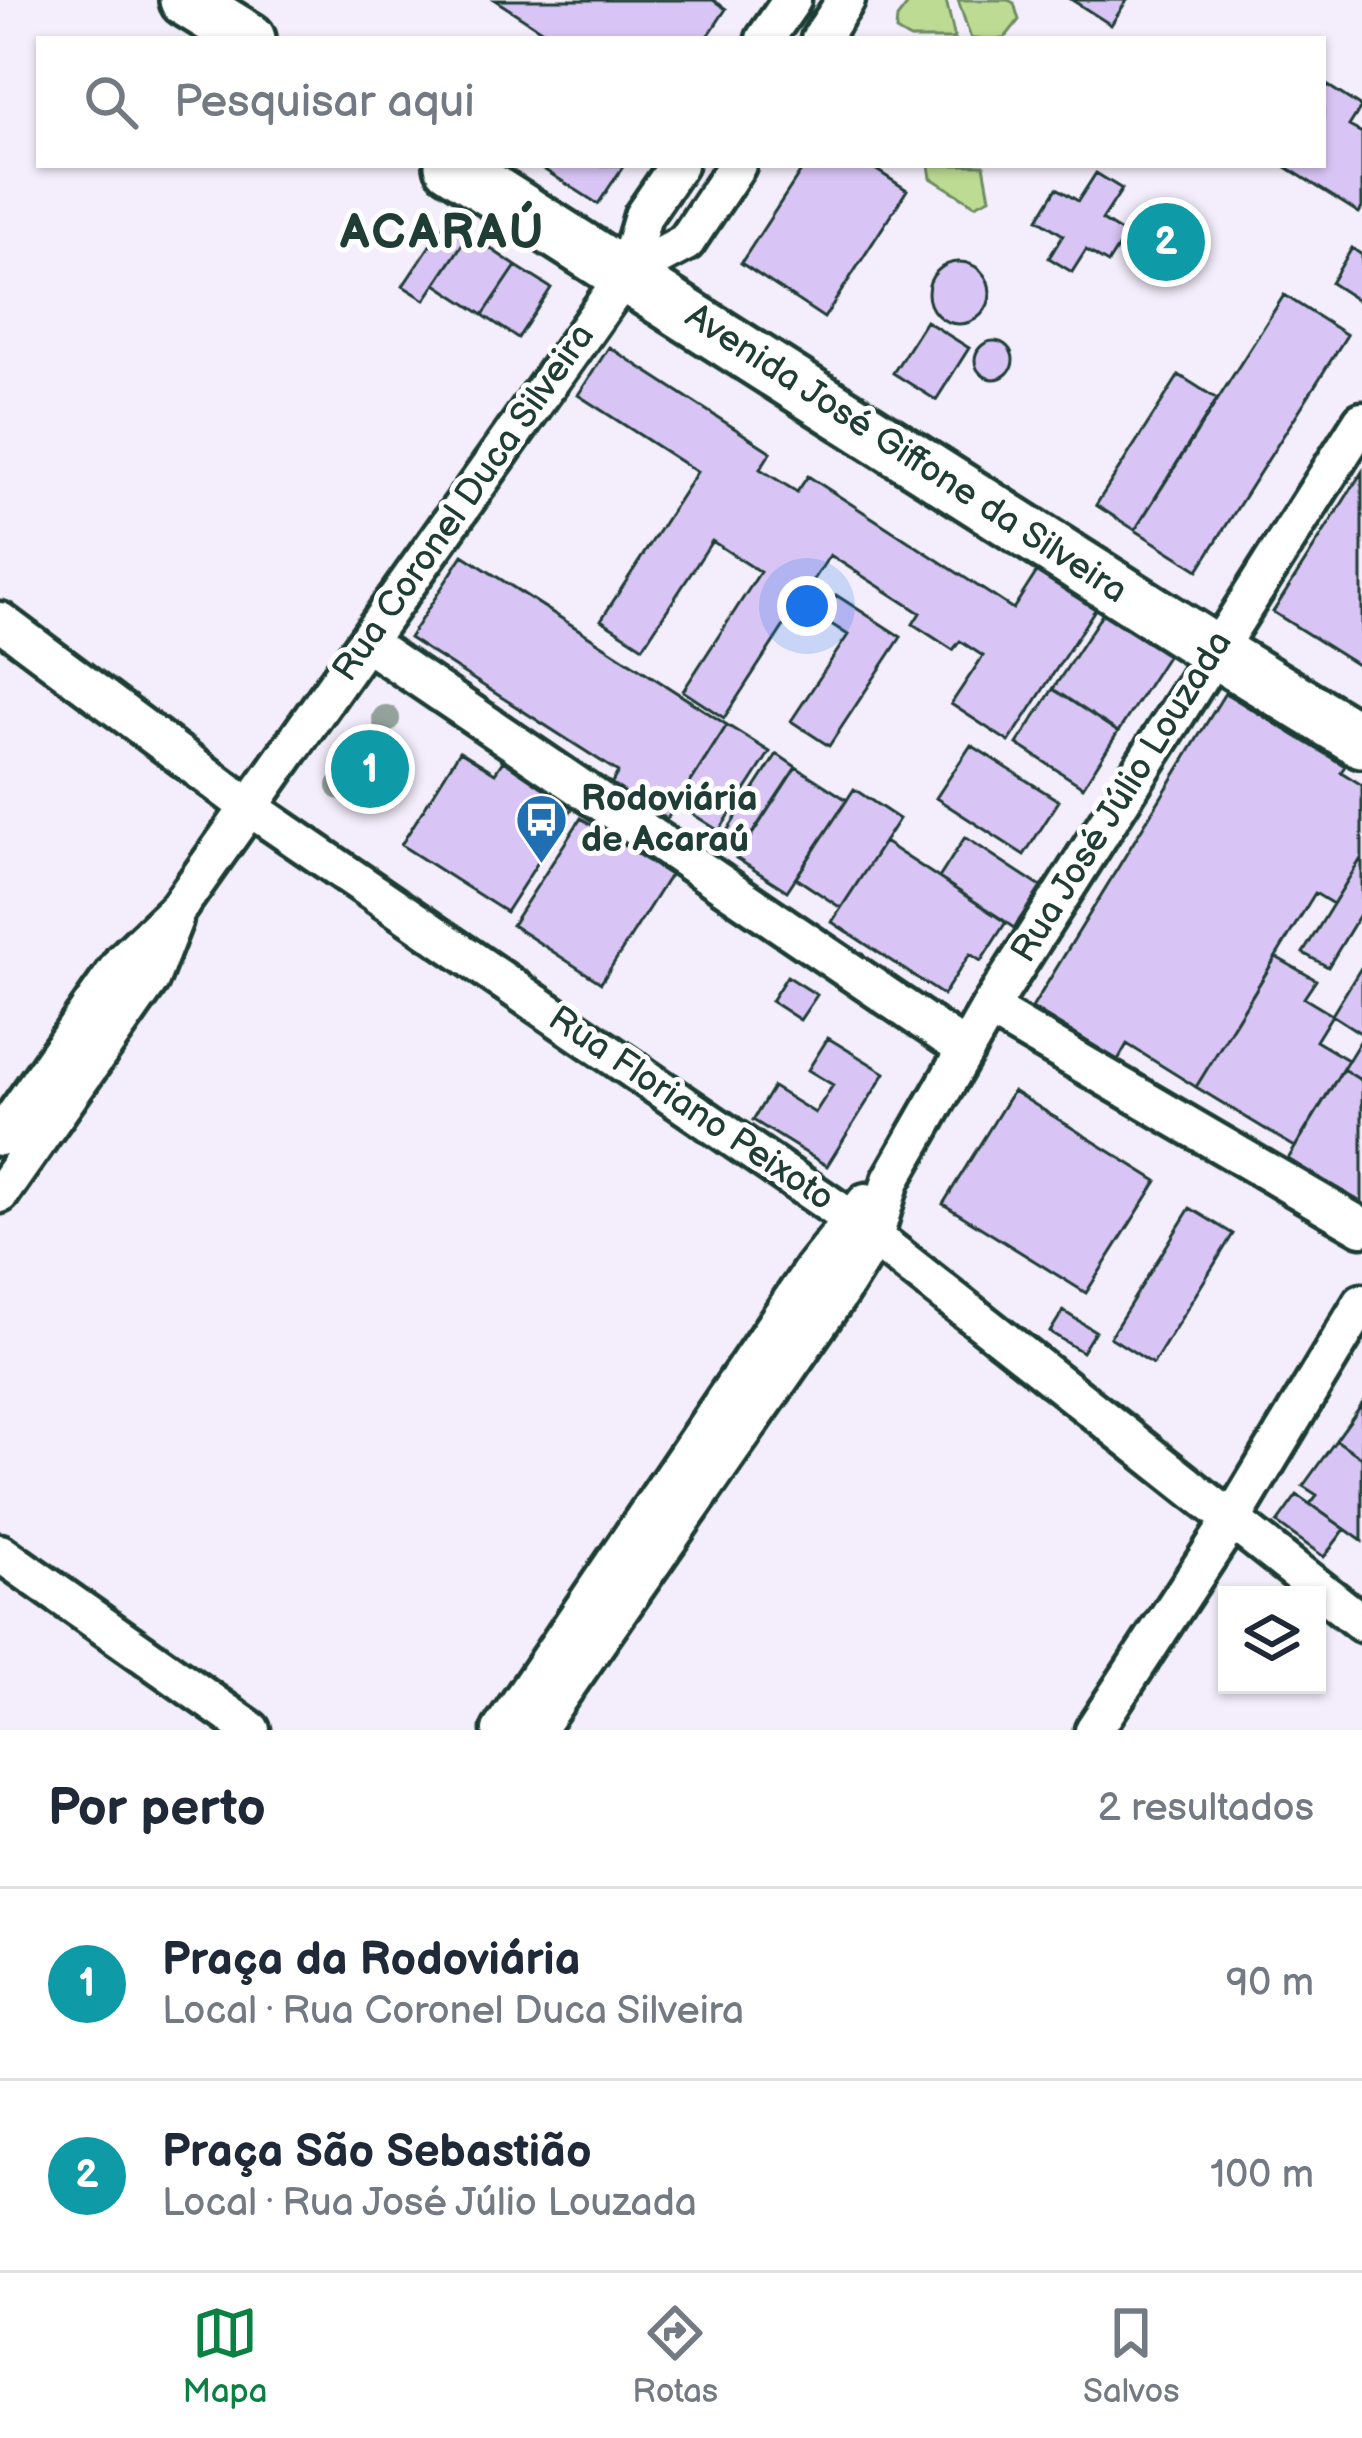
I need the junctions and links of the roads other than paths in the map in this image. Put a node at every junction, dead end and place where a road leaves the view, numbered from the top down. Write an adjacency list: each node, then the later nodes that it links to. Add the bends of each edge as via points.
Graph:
1 (186, 0): 4 (main road)
2 (792, 0): 5 (street)
3 (846, 0): 6 (street)
4 (244, 36)
5 (767, 36)
6 (822, 36)
7 (456, 168): 10 (main road, Avenida José Giffone da Silveira)
8 (676, 168): 10 (street, Rua Coronel Duca Silveira, via 643,216)
9 (735, 168): 10 (street, Rua Coronel Duca Silveira, via 686,242)
10 (626, 274): 13 (street, Rua Coronel Duca Silveira); 14 (main road, Avenida José Giffone da Silveira)
11 (1362, 421): 14 (street, Rua José Júlio Louzada)
12 (0, 621): 16 (street, Rua Floriano Peixoto)
13 (366, 642): 16 (street, Rua Coronel Duca Silveira); 19 (street)
14 (1214, 651): 15 (main road, Avenida José Giffone da Silveira); 18 (street, Rua José Júlio Louzada)
15 (1362, 741)
16 (249, 807): 17 (street, Rua Coronel Duca Silveira); 23 (street, Rua Floriano Peixoto)
17 (178, 908): 20 (street, Rua Coronel Duca Silveira, via 123,961); 21 (street, Rua Coronel Duca Silveira, via 150,980)
18 (989, 1009): 19 (street, Rua José Júlio Louzada); 22 (street)
19 (966, 1050): 23 (street, Rua José Júlio Louzada)
20 (0, 1137)
21 (5, 1176)
22 (1362, 1227)
23 (862, 1228): 25 (street, Rua Floriano Peixoto); 29 (street, Rua José Júlio Louzada, via 812,1270); 30 (street, Rua José Júlio Louzada, via 839,1294)
24 (1362, 1303): 25 (street)
25 (1233, 1518): 27 (street, Rua Floriano Peixoto); 31 (street)
26 (0, 1553): 28 (street)
27 (1362, 1622)
28 (251, 1730)
29 (501, 1730)
30 (536, 1730)
31 (1094, 1730)

